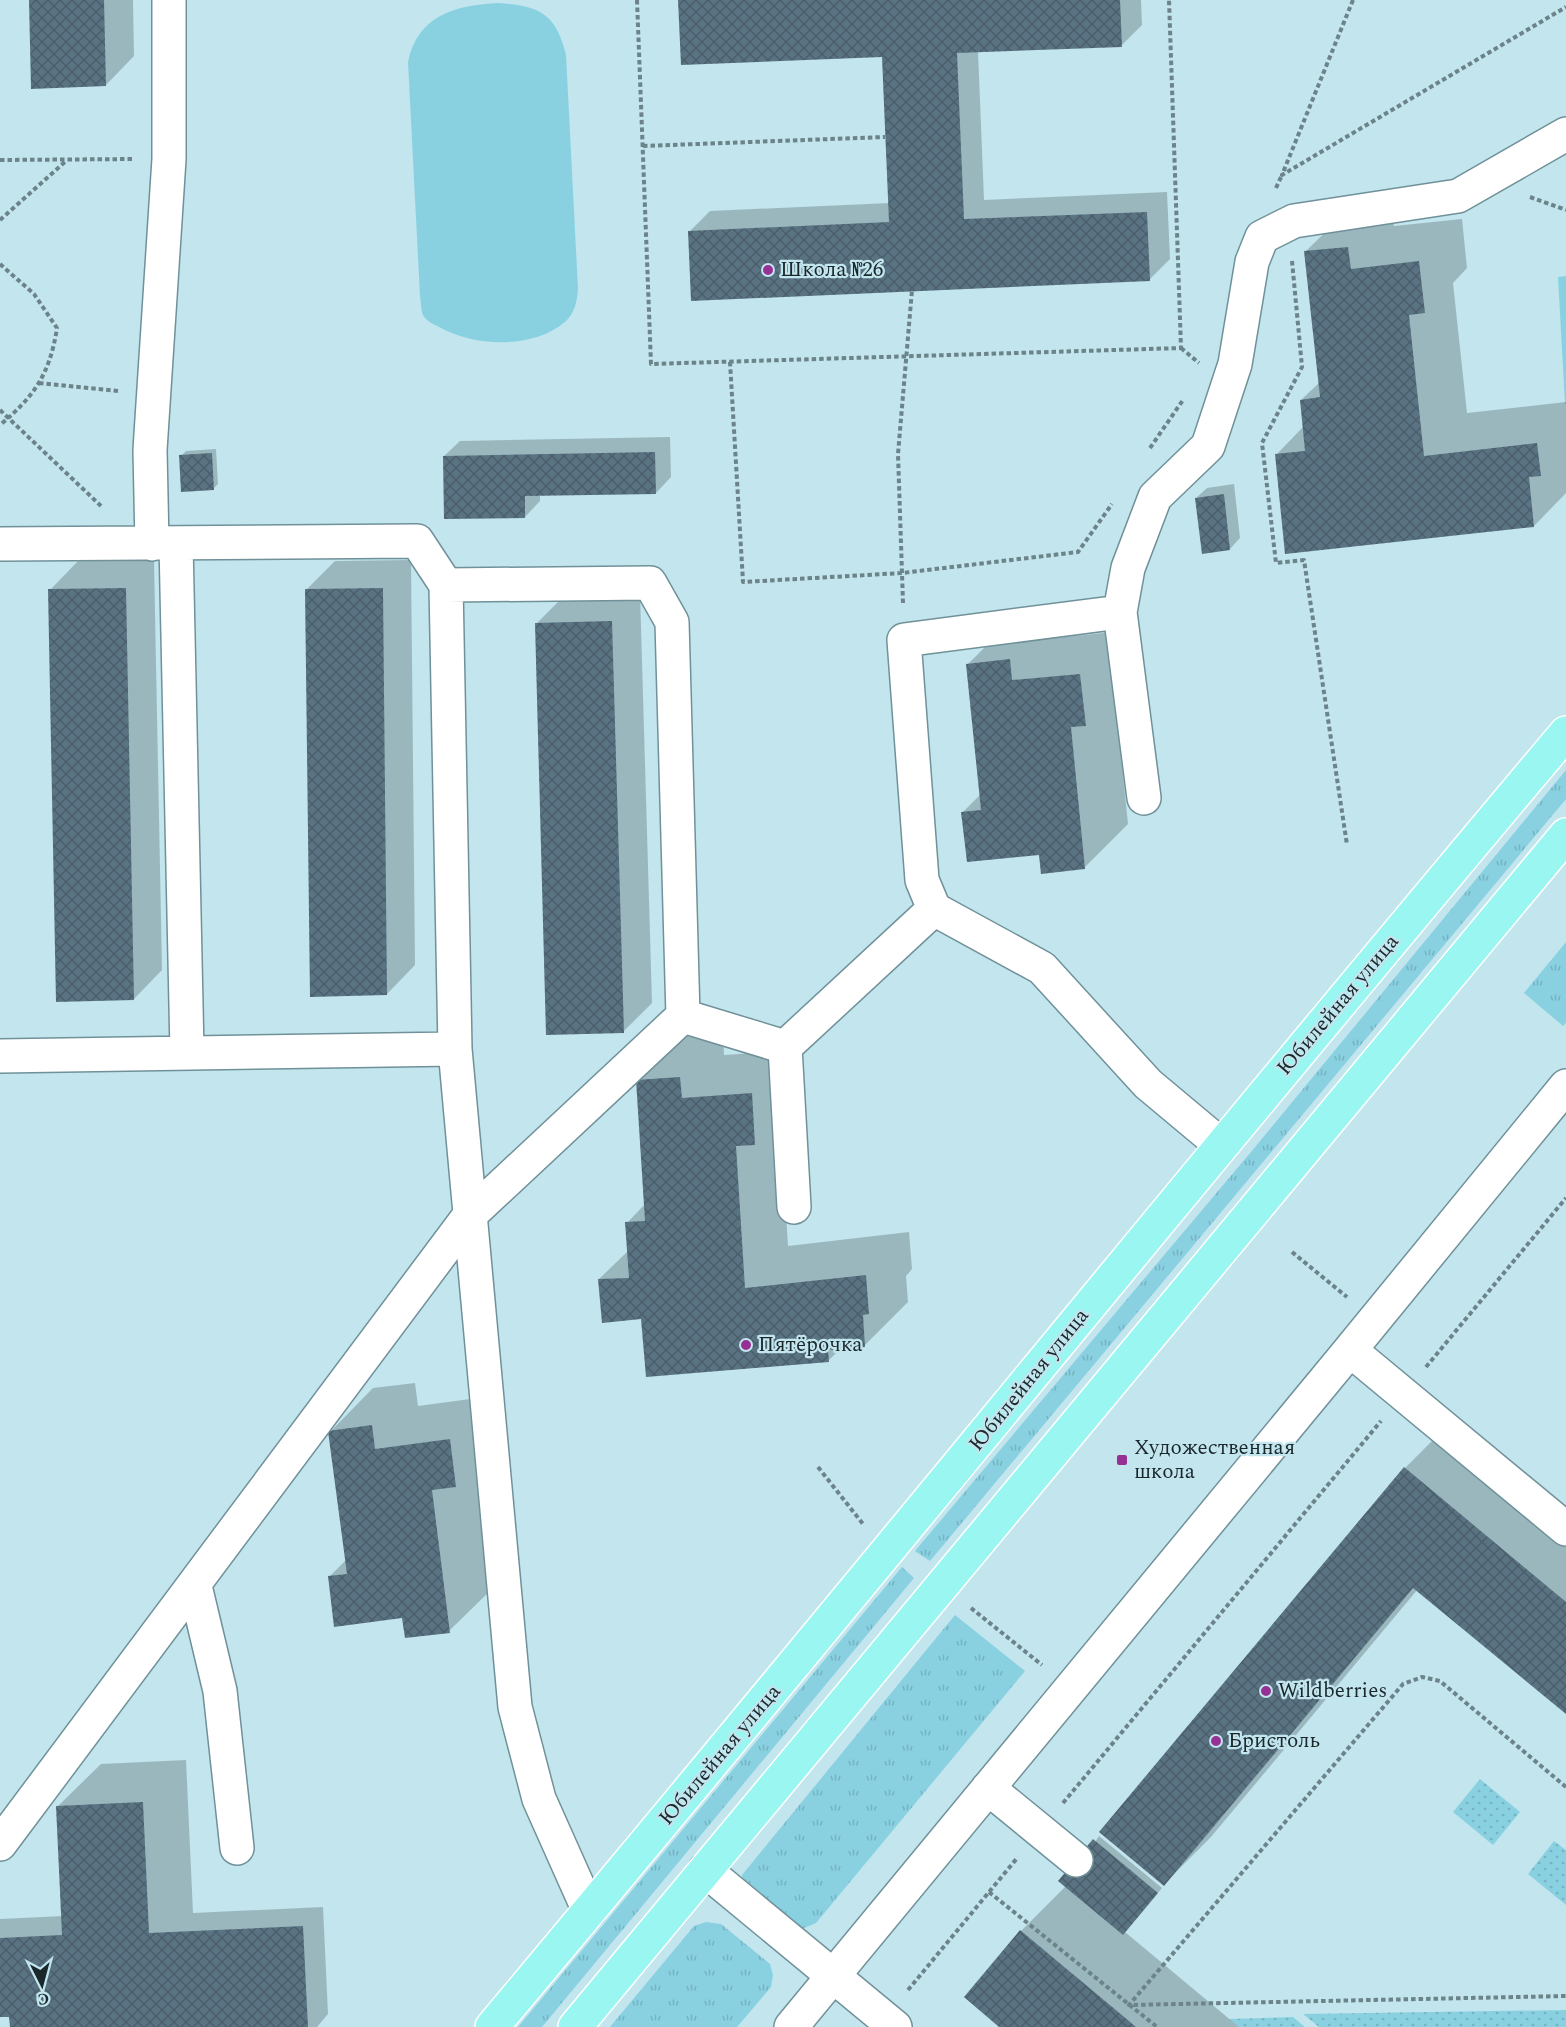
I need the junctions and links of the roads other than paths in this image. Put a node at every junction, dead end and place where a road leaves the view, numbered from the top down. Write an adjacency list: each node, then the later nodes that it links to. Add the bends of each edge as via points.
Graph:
1 (169, 0): 4 (lane, via 169,159 150,450)
2 (1566, 134): 6 (lane, via 1458,196 1294,221 1262,237 1252,262 1235,364 1208,446 1155,497 1128,568)
3 (0, 544): 4 (lane)
4 (164, 544): 5 (lane, via 417,541); 14 (lane)
5 (446, 585): 11 (lane, via 650,583 672,622); 13 (lane)
6 (1120, 612): 8 (lane); 10 (lane, via 904,640 922,880)
7 (1566, 734): 17 (main road, Юбилейная улица)
8 (1144, 798)
9 (1566, 835): 27 (main road)
10 (934, 909): 12 (lane); 17 (lane, via 1042,968 1148,1084)
11 (683, 1016): 12 (lane); 19 (lane)
12 (785, 1047): 18 (lane)
13 (454, 1049): 14 (lane); 19 (lane)
14 (187, 1052): 15 (lane)
15 (0, 1056)
16 (1561, 1101): 20 (lane)
17 (1221, 1145): 28 (main road, Юбилейная улица, via 892,1549)
18 (794, 1207)
19 (469, 1216): 22 (lane); 28 (lane, via 515,1707 539,1798)
20 (1350, 1350): 21 (lane); 23 (lane)
21 (1566, 1529)
22 (195, 1586): 24 (lane); 25 (lane, via 220,1691)
23 (988, 1788): 26 (lane); 29 (lane)
24 (0, 1844)
25 (237, 1848)
26 (1076, 1860)
27 (705, 1870): 29 (lane); 31 (main road)
28 (589, 1911): 30 (main road, Юбилейная улица)
29 (833, 1976): 32 (lane); 33 (lane)
30 (492, 2027)
31 (574, 2027)
32 (791, 2027)
33 (895, 2027)

